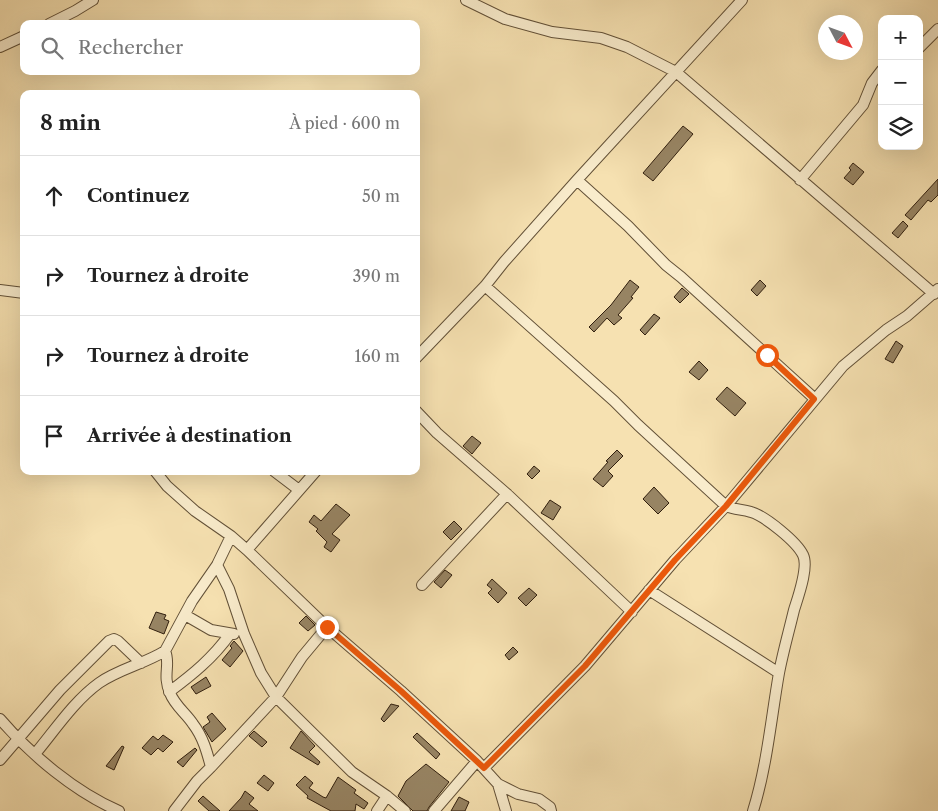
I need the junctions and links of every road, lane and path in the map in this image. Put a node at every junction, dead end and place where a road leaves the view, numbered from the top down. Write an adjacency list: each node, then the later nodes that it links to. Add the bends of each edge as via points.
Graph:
1 (93, 0): 4 (street)
2 (466, 0): 9 (street, via 505,19 552,32 601,38 627,47)
3 (742, 0): 9 (street)
4 (57, 20)
5 (938, 29): 7 (street)
6 (20, 38): 8 (street)
7 (923, 44)
8 (0, 47)
9 (676, 72): 11 (street); 12 (street)
10 (878, 75): 12 (street, via 863,105)
11 (577, 180): 13 (street); 18 (street)
12 (800, 180): 16 (street)
13 (485, 286): 17 (street); 25 (street)
14 (0, 290): 15 (street)
15 (20, 292)
16 (936, 292): 18 (street, via 842,366)
17 (420, 354)
18 (814, 399): 25 (street)
19 (420, 415): 24 (street)
20 (158, 475): 26 (street, via 196,511)
21 (279, 475): 23 (street)
22 (312, 475): 23 (street)
23 (298, 490): 27 (street)
24 (507, 494): 29 (street); 31 (street)
25 (726, 506): 30 (street); 38 (street, via 761,516 793,542 804,556 805,571)
26 (231, 536): 27 (street); 28 (street)
27 (247, 550): 33 (street)
28 (217, 566): 32 (street); 35 (street, via 229,589)
29 (422, 585)
30 (649, 590): 31 (street); 38 (street)
31 (632, 612): 45 (street, via 585,666)
32 (185, 615): 34 (street, via 211,630); 36 (street)
33 (327, 627): 40 (street); 45 (street)
34 (230, 634): 35 (street); 39 (street, via 195,674)
35 (244, 634): 40 (street)
36 (165, 651): 37 (street); 39 (street, via 168,657 165,681)
37 (140, 663): 42 (street, via 118,641 109,641 60,690); 43 (street, via 100,682 82,696)
38 (779, 673): 56 (street, via 767,755)
39 (169, 692): 46 (street, via 174,703 200,734)
40 (276, 697): 46 (street); 48 (street, via 352,772)
41 (0, 719): 42 (street)
42 (18, 739): 43 (street); 44 (street)
43 (35, 754): 49 (street, via 72,784)
44 (0, 760)
45 (480, 765): 47 (street); 53 (street)
46 (211, 767): 50 (street)
47 (498, 784): 54 (street); 55 (street, via 518,794 539,799)
48 (387, 796): 51 (street); 52 (street)
49 (119, 811)
50 (174, 811)
51 (377, 811)
52 (405, 811)
53 (434, 811)
54 (506, 811)
55 (551, 811)
56 (753, 811)

